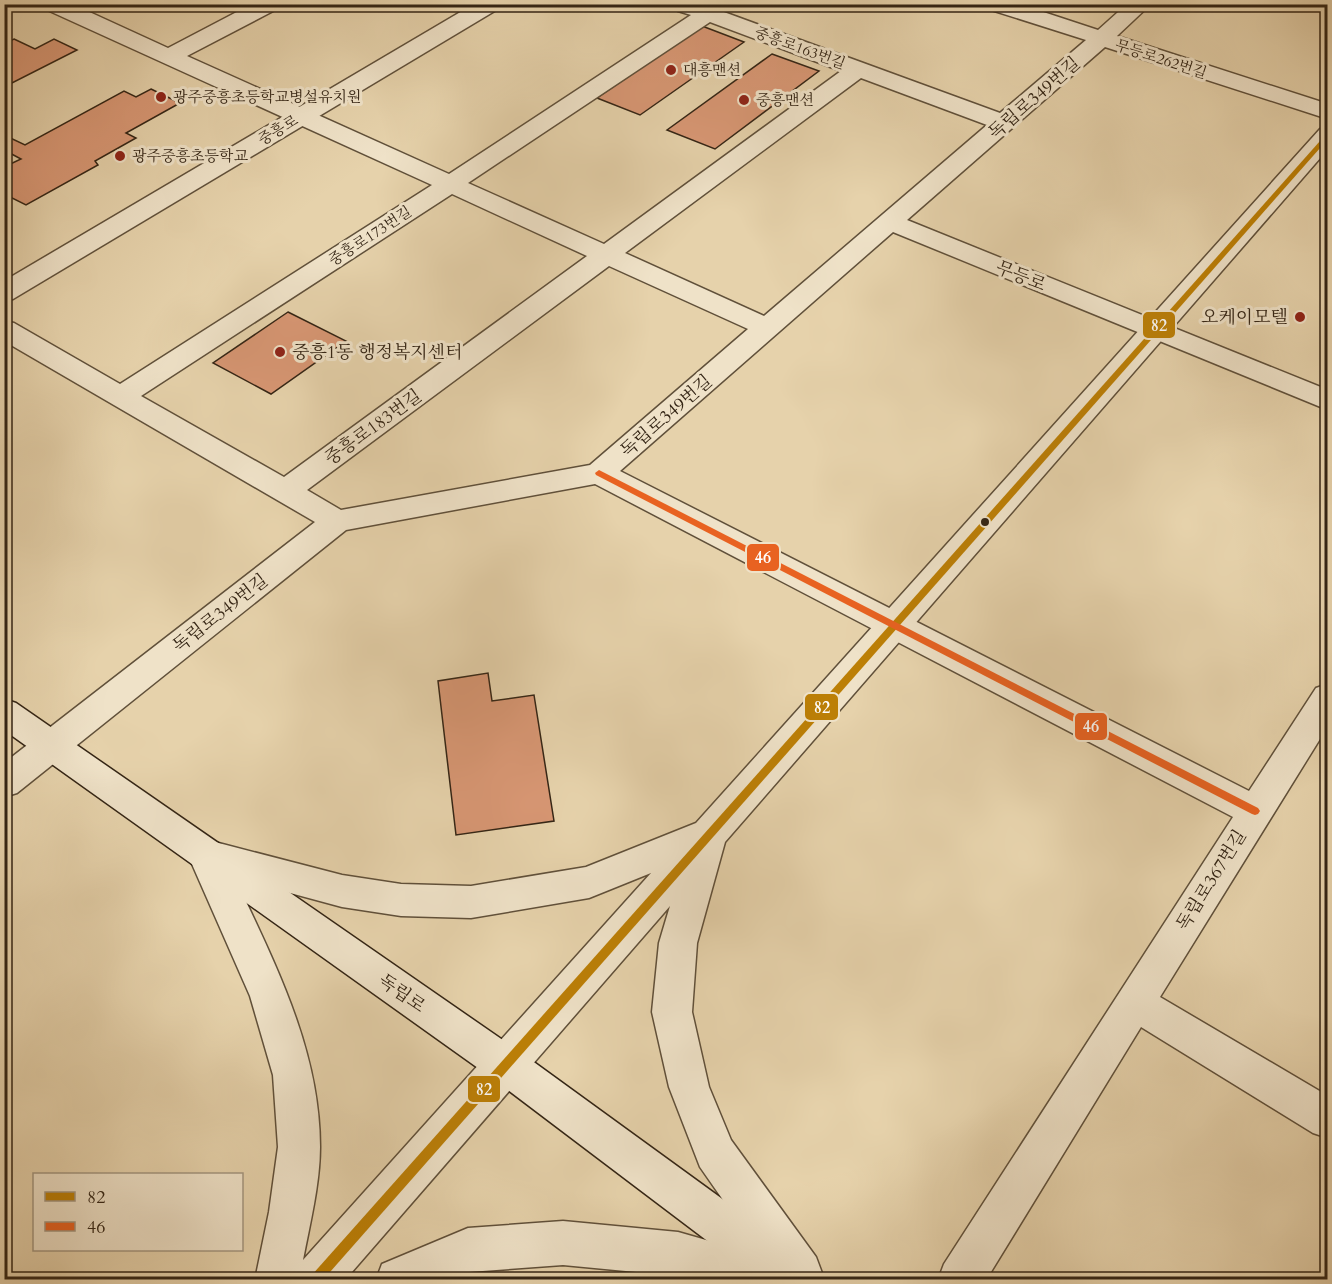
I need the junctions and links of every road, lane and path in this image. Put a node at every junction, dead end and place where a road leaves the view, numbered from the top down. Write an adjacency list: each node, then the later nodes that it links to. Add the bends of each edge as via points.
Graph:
1 (53, 4): 9 (street)
2 (270, 4): 9 (street)
3 (490, 4): 12 (street, 중흥로)
4 (681, 4): 7 (street, 중흥로163번길)
5 (996, 4): 8 (street, 무등로262번길)
6 (1142, 4): 8 (street, 독립로349번길)
7 (707, 14): 10 (street, 중흥로163번길); 15 (street, 중흥로173번길)
8 (1102, 40): 11 (street, 무등로262번길); 13 (street, 독립로349번길)
9 (168, 57): 12 (street)
10 (858, 69): 13 (street, 중흥로163번길); 17 (street, 중흥로163번길)
11 (1328, 112)
12 (301, 117): 15 (street); 18 (street, 중흥로)
13 (1005, 123): 16 (street, 독립로349번길)
14 (1328, 134): 21 (street)
15 (450, 184): 17 (street); 22 (street, 중흥로173번길)
16 (890, 222): 19 (street, 독립로349번길); 21 (street, 무등로)
17 (606, 255): 19 (street); 25 (street, 중흥로183번길)
18 (4, 292)
19 (768, 328): 24 (street, 독립로349번길)
20 (4, 329): 22 (street)
21 (1152, 329): 23 (street, 무등로); 27 (street)
22 (121, 396): 25 (street)
23 (1328, 401)
24 (599, 473): 26 (street, 독립로349번길); 27 (street)
25 (286, 491): 26 (street)
26 (337, 521): 30 (street, 독립로349번길)
27 (894, 623): 32 (street); 33 (street)
28 (1328, 697): 32 (street, 독립로367번길)
29 (4, 712): 30 (street, 독립로)
30 (51, 746): 31 (street, 독립로349번길); 34 (street, 독립로)
31 (4, 783)
32 (1255, 811): 35 (street, 독립로367번길)
33 (709, 833): 34 (street, via 589,882 471,902 401,900 342,891); 36 (street); 43 (street, via 678,943 672,1012 689,1087 715,1153)
34 (206, 855): 36 (street, 독립로); 38 (street, via 270,996 293,1075 299,1147)
35 (1134, 1002): 37 (street); 44 (street, 독립로367번길)
36 (506, 1065): 39 (street); 42 (street, 독립로)
37 (1328, 1119)
38 (277, 1280)
39 (315, 1280)
40 (398, 1280): 41 (street, via 468,1250 563,1243 678,1254)
41 (768, 1280)
42 (796, 1280)
43 (804, 1280)
44 (960, 1280)

